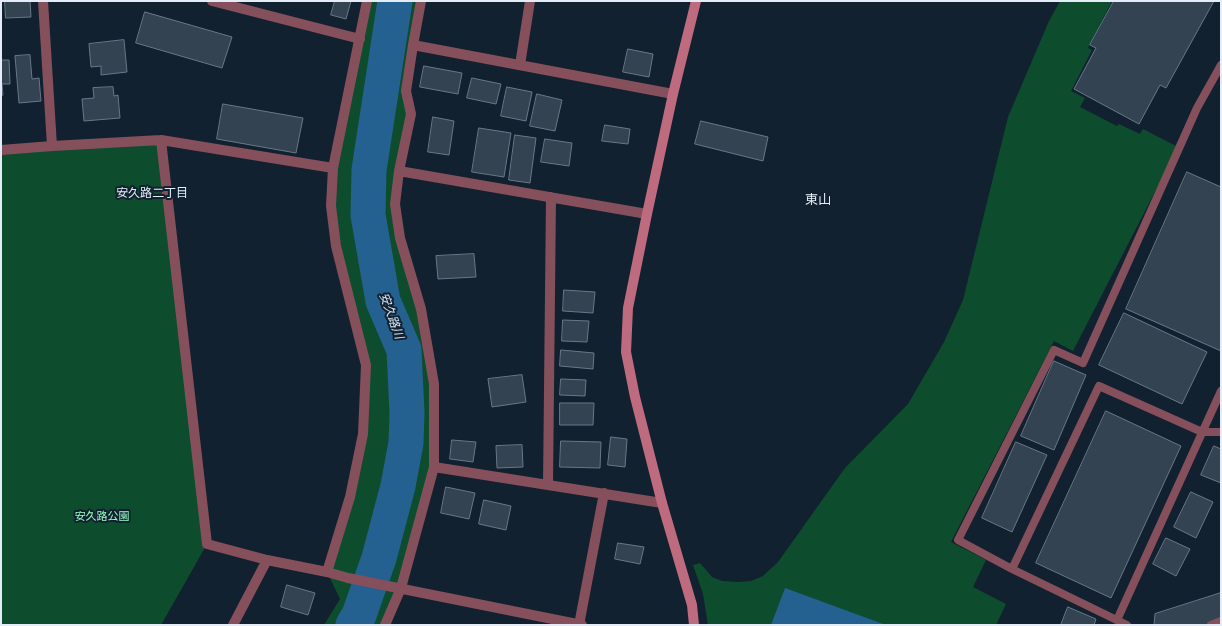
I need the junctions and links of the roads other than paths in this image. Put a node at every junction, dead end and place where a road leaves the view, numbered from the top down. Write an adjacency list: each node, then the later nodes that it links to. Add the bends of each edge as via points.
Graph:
1 (43, 1): 13 (street)
2 (212, 1): 7 (street)
3 (366, 1): 7 (street)
4 (421, 1): 8 (street)
5 (530, 1): 9 (street)
6 (696, 1): 11 (street)
7 (360, 39): 15 (street)
8 (413, 45): 9 (street); 16 (street, via 406,91 411,114)
9 (520, 65): 11 (street)
10 (1221, 65): 27 (lane, via 1197,108 1083,362 1054,350 958,540)
11 (673, 94): 18 (street)
12 (161, 140): 13 (street); 15 (street); 26 (street, via 207,544)
13 (52, 146): 14 (street)
14 (1, 150)
15 (333, 168): 28 (street, via 331,206 336,246 366,365 363,434 350,497)
16 (399, 171): 17 (street); 22 (street, via 395,204 400,238 421,308 434,384)
17 (551, 197): 18 (street); 23 (street)
18 (647, 214): 25 (street, via 628,308 626,352)
19 (1221, 391): 20 (lane)
20 (1202, 432): 21 (lane); 27 (lane, via 1098,386); 30 (lane)
21 (1221, 432)
22 (434, 467): 23 (street); 29 (street)
23 (548, 485): 24 (street)
24 (604, 494): 25 (street); 34 (street)
25 (662, 503): 35 (street, via 692,605)
26 (267, 560): 28 (street); 32 (street)
27 (1012, 569): 30 (lane)
28 (327, 572): 29 (street)
29 (401, 588): 33 (street); 34 (street)
30 (1118, 620): 36 (lane)
31 (1221, 622): 37 (lane)
32 (233, 625)
33 (385, 625)
34 (580, 625)
35 (694, 625)
36 (1127, 625)
37 (1211, 625)

